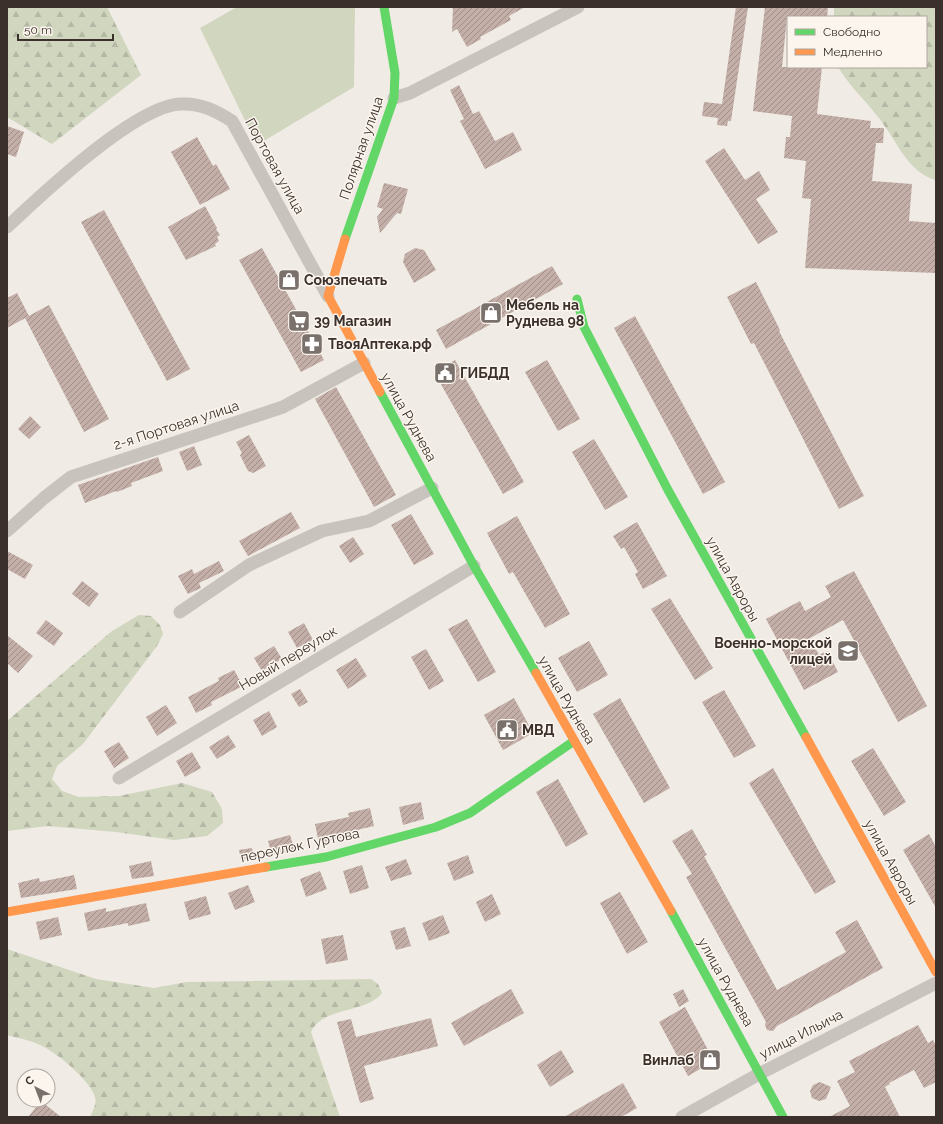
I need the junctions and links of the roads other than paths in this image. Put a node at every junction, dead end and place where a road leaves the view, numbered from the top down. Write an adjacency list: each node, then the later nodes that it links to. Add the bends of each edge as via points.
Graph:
1 (384, 7): 3 (street, Полярная улица, via 395,73)
2 (578, 7): 3 (street, via 410,93)
3 (394, 98): 5 (street, Полярная улица, via 356,204)
4 (7, 227): 5 (street, Портовая улица, via 115,135 157,109 180,104 196,104 216,111 232,121)
5 (328, 296): 7 (street, улица Руднева)
6 (577, 299): 15 (street, улица Авроры, via 584,327 668,490)
7 (364, 364): 8 (street, улица Руднева); 9 (street, 2-я Портовая улица, via 283,407 70,477)
8 (432, 488): 10 (street, улица Руднева); 11 (street, via 369,521 322,531 249,565)
9 (7, 531)
10 (474, 566): 12 (street, улица Руднева); 13 (street, Новый переулок)
11 (180, 612)
12 (574, 741): 14 (street, переулок Гуртова, via 470,813 436,827 326,857); 17 (street, улица Руднева, via 703,968)
13 (119, 778)
14 (7, 912)
15 (936, 972)
16 (936, 983): 17 (street, улица Ильича)
17 (759, 1074): 18 (street, улица Ильича); 19 (street, улица Руднева)
18 (682, 1117)
19 (783, 1117)

